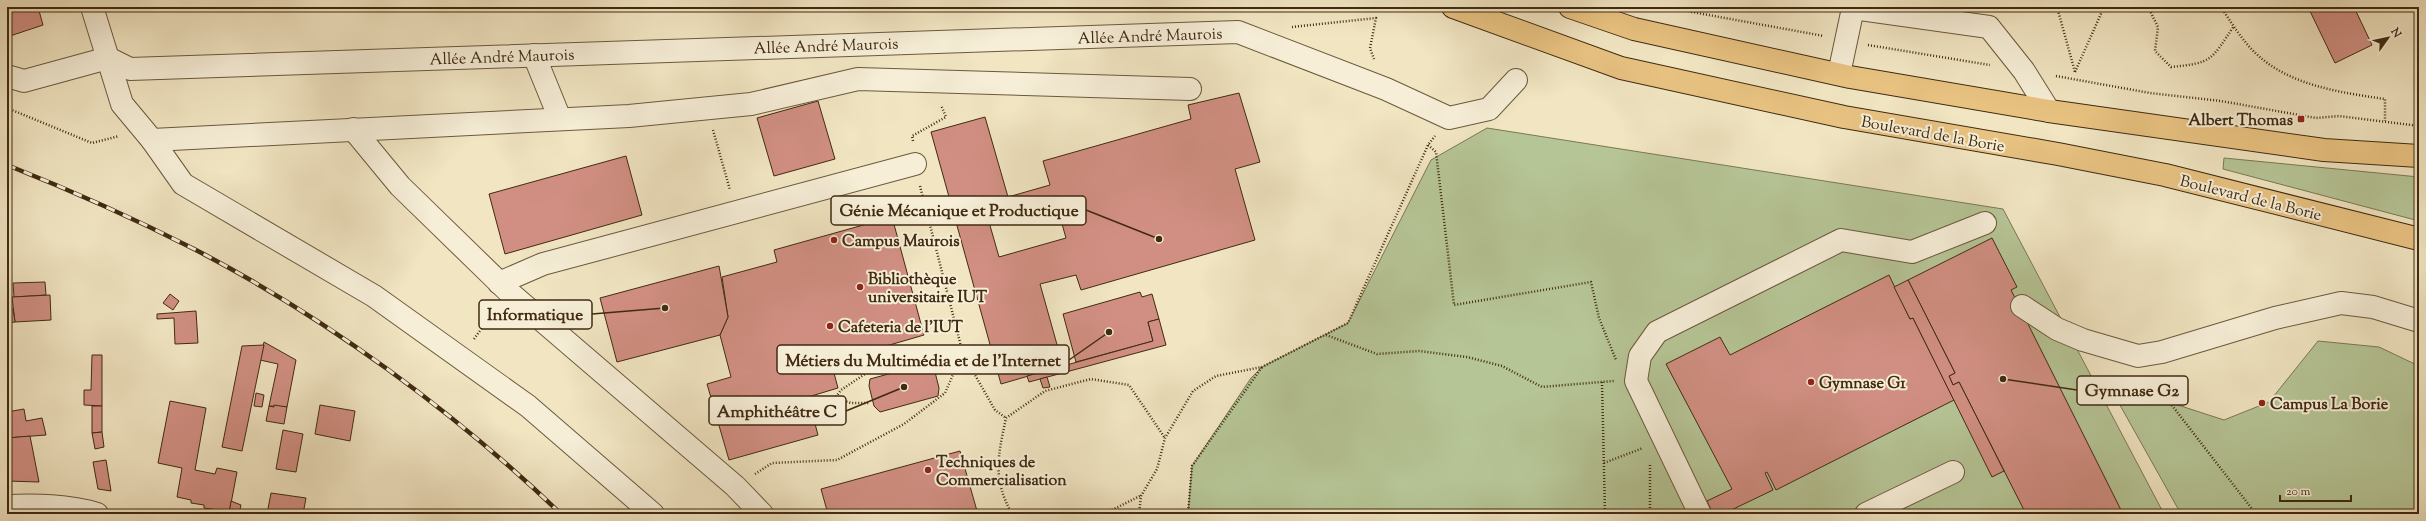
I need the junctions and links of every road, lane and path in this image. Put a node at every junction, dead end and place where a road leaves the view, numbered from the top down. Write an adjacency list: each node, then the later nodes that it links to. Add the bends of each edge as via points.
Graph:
1 (1453, 7): 34 (main road, Boulevard de la Borie, via 1621,68 1844,117 2164,175)
2 (1570, 7): 15 (main road, via 1634,29)
3 (1973, 7): 12 (street)
4 (2057, 7): 5 (path, via 2075,72)
5 (2104, 7)
6 (2148, 7): 10 (path, via 2158,27 2155,51 2171,67 2196,65 2212,58)
7 (2221, 7): 10 (path)
8 (1854, 8): 12 (street); 15 (street)
9 (95, 17): 14 (street)
10 (2234, 26): 26 (path, via 2261,58 2296,79 2349,94 2384,99)
11 (1284, 27): 19 (path, via 1376,18 1370,48)
12 (1989, 27): 22 (street, via 2024,71)
13 (534, 54): 14 (street, Allée André Maurois, via 130,69); 19 (street, Allée André Maurois, via 1238,32); 25 (street)
14 (108, 58): 16 (street, via 24,81); 28 (street, via 122,104)
15 (1839, 74): 22 (main road)
16 (7, 76)
17 (1516, 80): 24 (street, via 1489,109)
18 (1190, 89): 21 (street, via 858,79 751,104)
19 (1386, 89): 24 (street, Allée André Maurois)
20 (7, 108): 28 (path, via 92,143)
21 (706, 108): 25 (street, via 629,116); 32 (path)
22 (2049, 111): 30 (main road, via 2324,150)
23 (946, 117): 31 (path, via 912,136)
24 (1449, 118): 29 (path)
25 (560, 119): 27 (street)
26 (2385, 122)
27 (353, 129): 28 (street); 35 (street, via 400,186)
28 (148, 134): 60 (street, via 183,184 374,296 528,406)
29 (1428, 145): 40 (path, via 1348,323); 45 (path, via 1436,152 1454,305 1591,282 1599,318 1616,360)
30 (2419, 156)
31 (915, 164): 32 (street); 41 (path)
32 (736, 212): 35 (street, via 543,264)
33 (1985, 224): 45 (street, via 1912,252 1841,240 1657,332 1640,356)
34 (2419, 239)
35 (499, 283): 56 (street)
36 (2022, 306): 42 (street, via 2057,329 2083,340)
37 (495, 311): 39 (path)
38 (2419, 321): 42 (street, via 2373,307 2341,303 2276,318 2162,352)
39 (484, 325)
40 (1325, 335): 43 (path); 46 (path, via 1377,354 1419,351 1467,357 1502,366 1542,388)
41 (963, 354): 50 (path, via 995,410); 56 (path, via 945,393 904,424 837,460 772,463)
42 (2138, 356): 70 (path, via 2167,400)
43 (1262, 368): 51 (path, via 1216,376 1193,391); 65 (path, via 1192,466)
44 (865, 374): 47 (path, via 841,390)
45 (1636, 381): 46 (path); 68 (street)
46 (1602, 382): 54 (path)
47 (835, 398): 48 (path, via 851,403); 49 (path)
48 (870, 402)
49 (816, 403)
50 (1006, 418): 51 (path, via 1045,391 1090,379 1129,385); 62 (path, via 998,469 1000,489)
51 (1165, 438): 57 (path, via 1157,469)
52 (1650, 447): 54 (path)
53 (1650, 462): 67 (path)
54 (1604, 463): 66 (path)
55 (1953, 472): 69 (street)
56 (736, 486): 61 (street)
57 (1140, 496): 63 (path); 64 (path)
58 (7, 506): 59 (street, via 53,507)
59 (97, 514)
60 (653, 514)
61 (762, 514)
62 (1012, 514)
63 (1104, 514)
64 (1139, 514)
65 (1188, 514)
66 (1605, 514)
67 (1650, 514)
68 (1700, 514)
69 (1866, 514)
70 (2256, 514)

